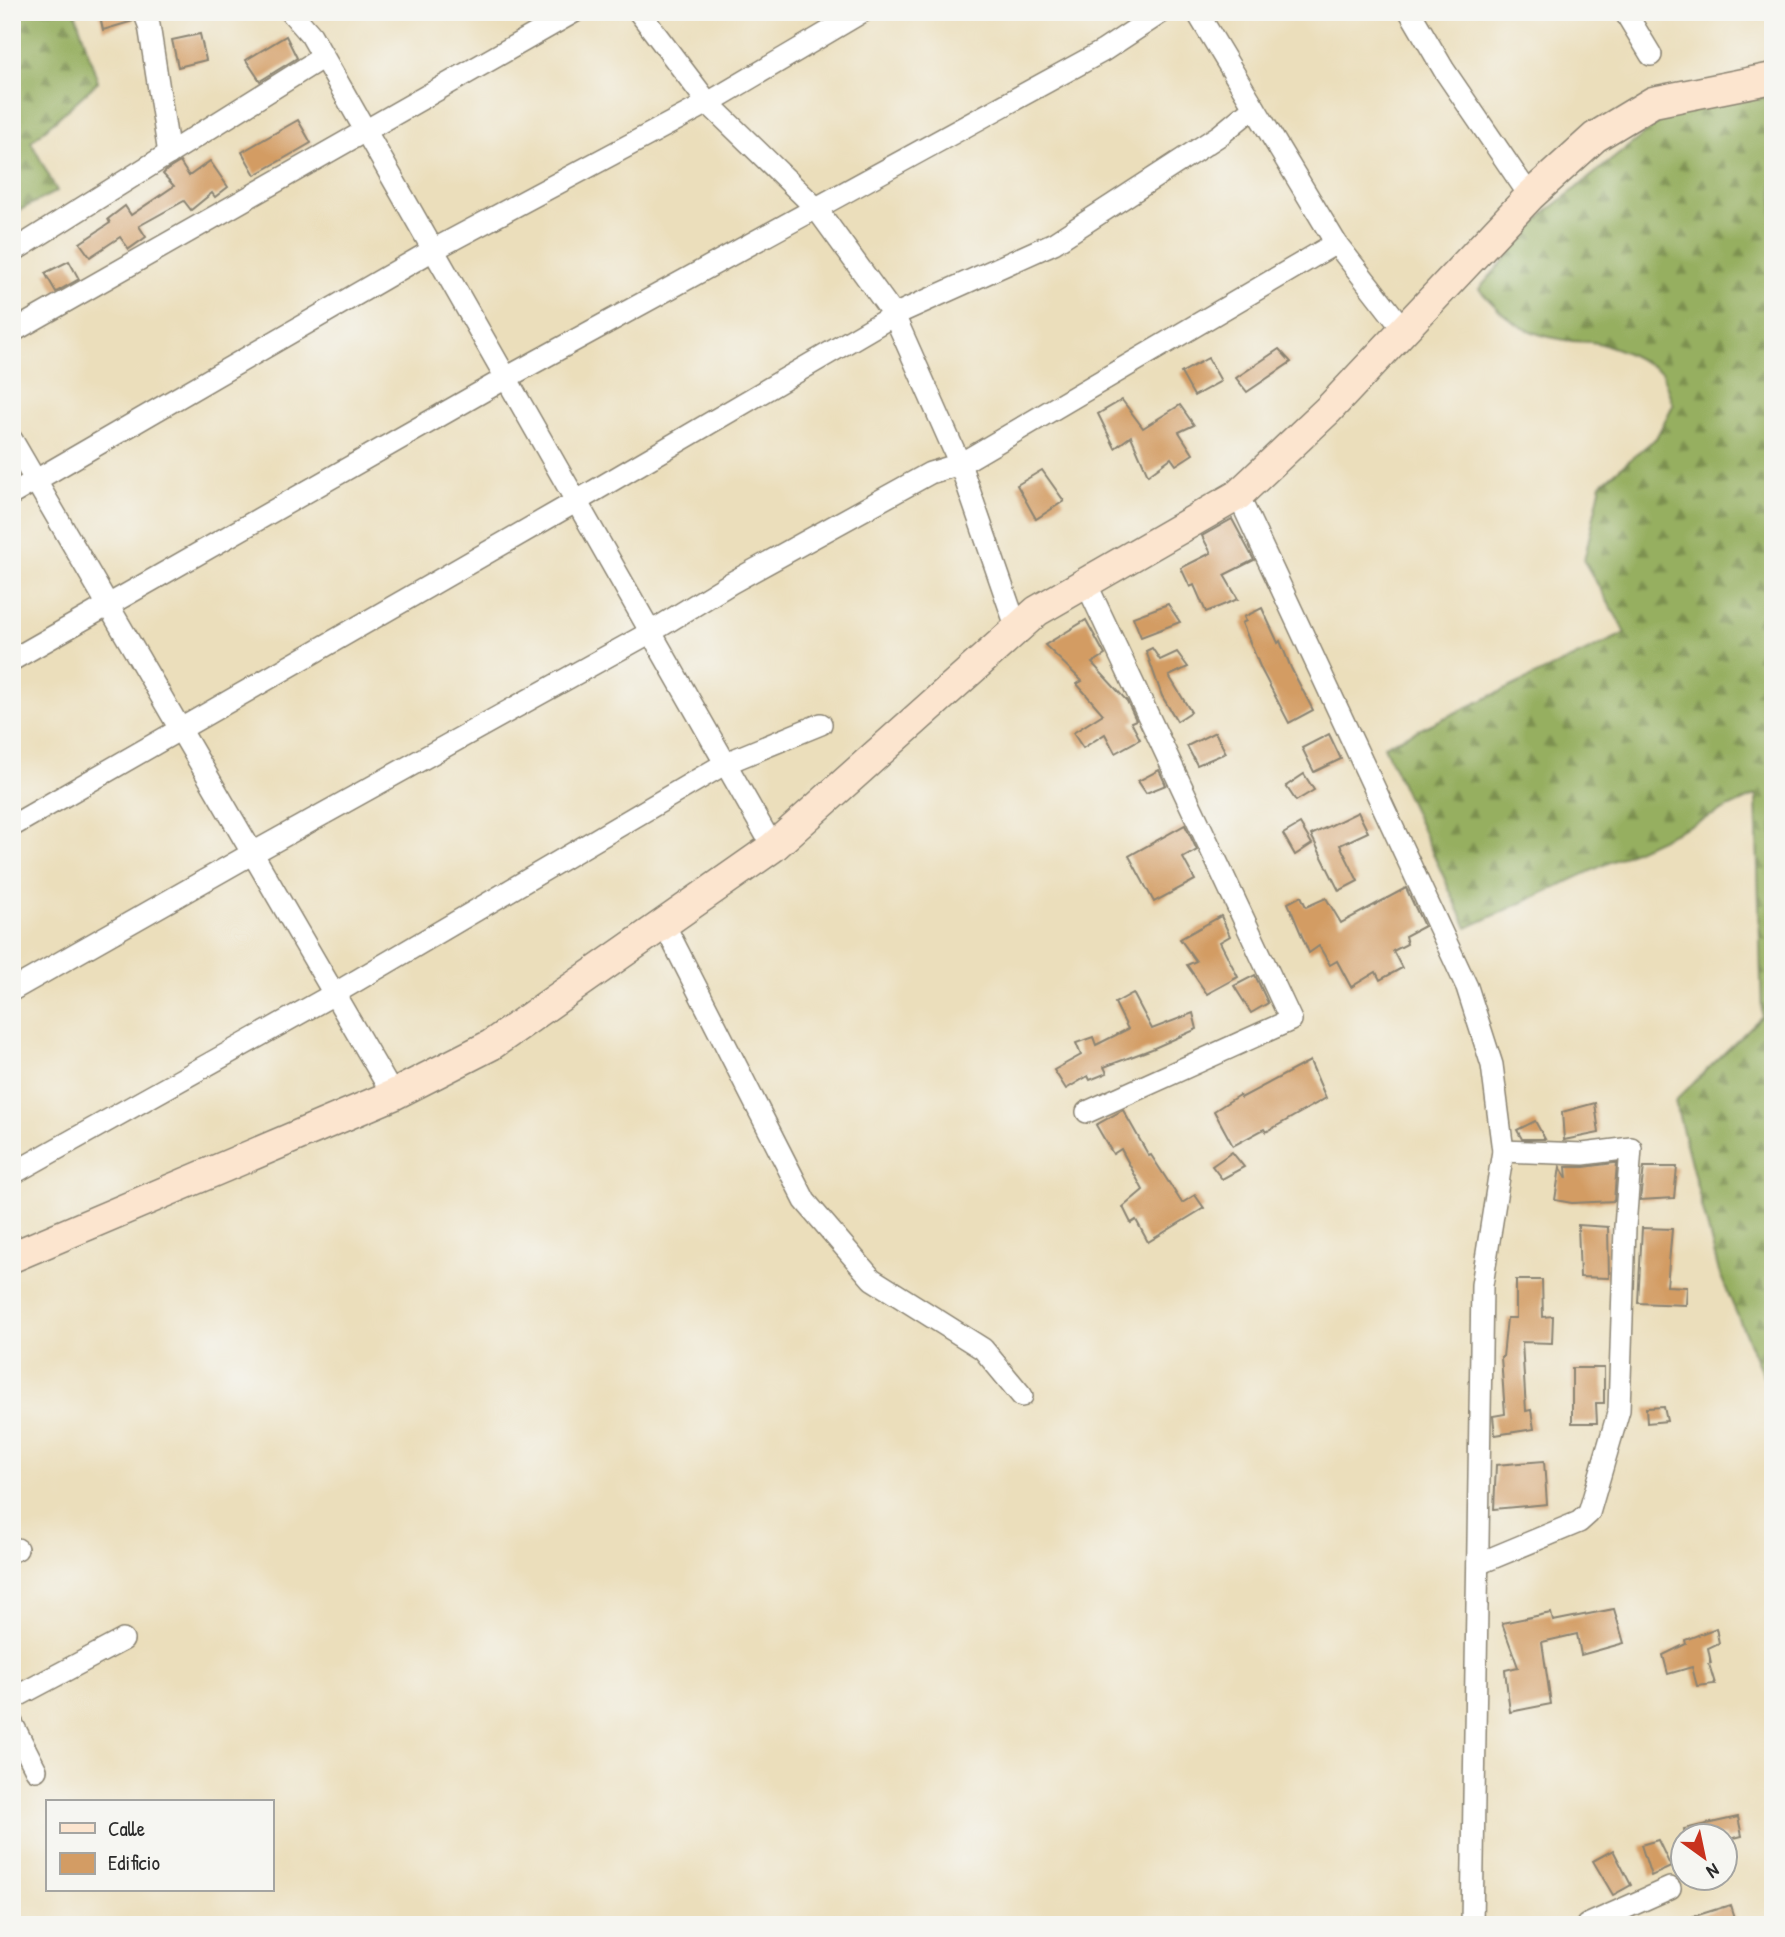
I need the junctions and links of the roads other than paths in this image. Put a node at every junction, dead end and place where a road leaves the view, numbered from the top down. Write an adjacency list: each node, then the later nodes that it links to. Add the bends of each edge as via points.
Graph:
1 (145, 12): 16 (street)
2 (290, 12): 11 (street)
3 (574, 12): 15 (street)
4 (639, 12): 13 (street)
5 (862, 12): 13 (street)
6 (1162, 12): 18 (street, via 1103,51)
7 (1197, 12): 14 (street)
8 (1410, 12): 17 (street, via 1444,71)
9 (1625, 12): 10 (street)
10 (1651, 55)
11 (323, 57): 15 (street); 16 (street)
12 (1773, 78): 17 (street, via 1653,102 1595,137)
13 (708, 103): 18 (street); 20 (street)
14 (1254, 107): 19 (street); 22 (street, via 1220,135 1055,243)
15 (365, 130): 20 (street); 24 (street)
16 (169, 154): 21 (street)
17 (1530, 196): 23 (street)
18 (817, 208): 22 (street); 25 (street)
19 (1336, 243): 23 (street); 27 (street)
20 (433, 250): 25 (street); 28 (street)
21 (12, 252)
22 (894, 315): 27 (street); 31 (street)
23 (1403, 329): 30 (street, via 1329,409)
24 (12, 332)
25 (506, 378): 31 (street); 33 (street)
26 (12, 440): 28 (street)
27 (961, 464): 34 (street); 35 (street, via 930,473)
28 (36, 481): 29 (street); 33 (street)
29 (12, 494)
30 (1238, 495): 32 (street); 48 (street, via 1467,987 1492,1065)
31 (576, 501): 35 (street); 38 (street)
32 (1086, 583): 34 (street, via 1037,611); 47 (street, via 1291,1020)
33 (108, 606): 36 (street); 38 (street)
34 (1017, 629): 41 (street)
35 (651, 632): 39 (street); 42 (street)
36 (12, 660)
37 (821, 724): 39 (street)
38 (181, 730): 40 (street); 42 (street)
39 (726, 763): 41 (street); 45 (street)
40 (12, 826)
41 (773, 847): 43 (street)
42 (253, 853): 44 (street); 45 (street)
43 (664, 924): 46 (street, via 491,1045); 51 (street, via 805,1201 872,1279 983,1349)
44 (12, 990)
45 (334, 994): 46 (street); 49 (street)
46 (393, 1095): 50 (street)
47 (1087, 1112)
48 (1503, 1151): 52 (street, via 1482,1285); 52 (street, via 1583,1154 1631,1148 1619,1410 1589,1513 1579,1522)
49 (12, 1174)
50 (12, 1257)
51 (1022, 1396)
52 (1478, 1564): 58 (street)
53 (123, 1640): 54 (street)
54 (12, 1699)
55 (12, 1723): 56 (street)
56 (36, 1770)
57 (1670, 1888): 59 (street)
58 (1472, 1925)
59 (1587, 1925)

